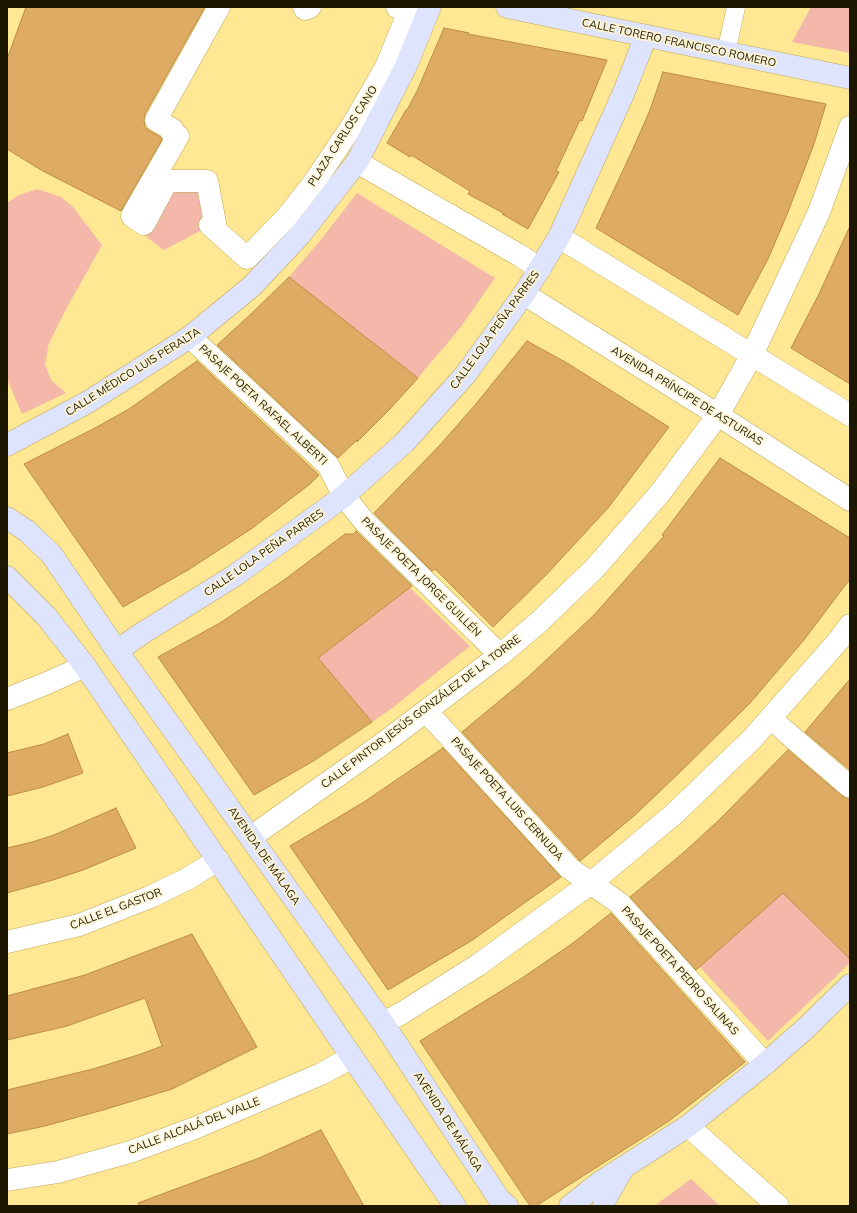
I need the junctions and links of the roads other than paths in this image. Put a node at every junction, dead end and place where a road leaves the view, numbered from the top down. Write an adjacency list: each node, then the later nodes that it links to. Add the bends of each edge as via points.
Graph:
1 (219, 7): 4 (street, PLAZA CARLOS CANO, via 156,120 178,136 132,216 144,224 167,181 207,181 215,223 210,225 247,258 286,218 352,126 386,67 409,11)
2 (304, 7): 3 (street)
3 (310, 7)
4 (398, 7)
5 (430, 7): 12 (street, CALLE MÉDICO LUIS PERALTA, via 406,66)
6 (507, 7): 8 (street, CALLE TORERO FRANCISCO ROMERO)
7 (736, 7): 9 (lane)
8 (646, 36): 9 (street, CALLE TORERO FRANCISCO ROMERO); 13 (street, CALLE LOLA PEÑA PARRES, via 624,92)
9 (726, 52): 10 (street, CALLE TORERO FRANCISCO ROMERO)
10 (850, 78)
11 (850, 127): 17 (street, CALLE PINTOR JESÚS GONZÁLEZ DE LA TORRE, via 819,212)
12 (357, 162): 14 (street); 16 (street, CALLE MÉDICO LUIS PERALTA, via 300,235 252,286)
13 (558, 237): 14 (street, CALLE LOLA PEÑA PARRES); 17 (street)
14 (540, 269): 15 (street, CALLE LOLA PEÑA PARRES)
15 (524, 294): 18 (street, AVENIDA PRÍNCIPE DE ASTURIAS); 21 (street, CALLE LOLA PEÑA PARRES, via 464,375 405,442)
16 (190, 337): 20 (street, CALLE MÉDICO LUIS PERALTA, via 88,402); 21 (street, PASAJE POETA RAFAEL ALBERTI, via 328,465)
17 (752, 355): 18 (street, CALLE PINTOR JESÚS GONZÁLEZ DE LA TORRE); 19 (street)
18 (718, 414): 22 (street, AVENIDA PRÍNCIPE DE ASTURIAS); 27 (street, CALLE PINTOR JESÚS GONZÁLEZ DE LA TORRE, via 660,493 596,567)
19 (850, 415)
20 (7, 445)
21 (344, 496): 26 (street, CALLE LOLA PEÑA PARRES, via 234,576); 27 (street, PASAJE POETA JORGE GUILLÉN, via 364,520)
22 (850, 500)
23 (7, 518): 26 (street, AVENIDA DE MÁLAGA, via 27,531 52,555)
24 (7, 576): 28 (street, via 46,616)
25 (850, 625): 31 (street)
26 (117, 651): 33 (street, AVENIDA DE MÁLAGA)
27 (500, 656): 30 (street, CALLE PINTOR JESÚS GONZÁLEZ DE LA TORRE)
28 (85, 666): 29 (street); 34 (street)
29 (7, 699)
30 (426, 711): 33 (street, CALLE PINTOR JESÚS GONZÁLEZ DE LA TORRE); 35 (street, PASAJE POETA LUIS CERNUDA, via 569,868)
31 (770, 718): 32 (street); 35 (street, via 752,739 674,814)
32 (850, 787)
33 (251, 837): 38 (street, AVENIDA DE MÁLAGA)
34 (218, 860): 36 (street, CALLE EL GASTOR, via 150,897 79,924); 39 (street)
35 (591, 883): 38 (street, via 478,965); 40 (street, PASAJE POETA PEDRO SALINAS, via 618,903)
36 (7, 942)
37 (850, 985): 40 (street)
38 (383, 1023): 45 (street, AVENIDA DE MÁLAGA, via 494,1193)
39 (352, 1057): 43 (street, CALLE ALCALÁ DEL VALLE, via 321,1074 195,1128 137,1149 58,1172); 44 (street)
40 (765, 1064): 41 (street)
41 (688, 1126): 42 (street); 48 (street)
42 (624, 1166): 46 (street); 47 (street)
43 (7, 1180)
44 (455, 1206)
45 (506, 1206)
46 (570, 1206)
47 (604, 1206)
48 (778, 1206)

